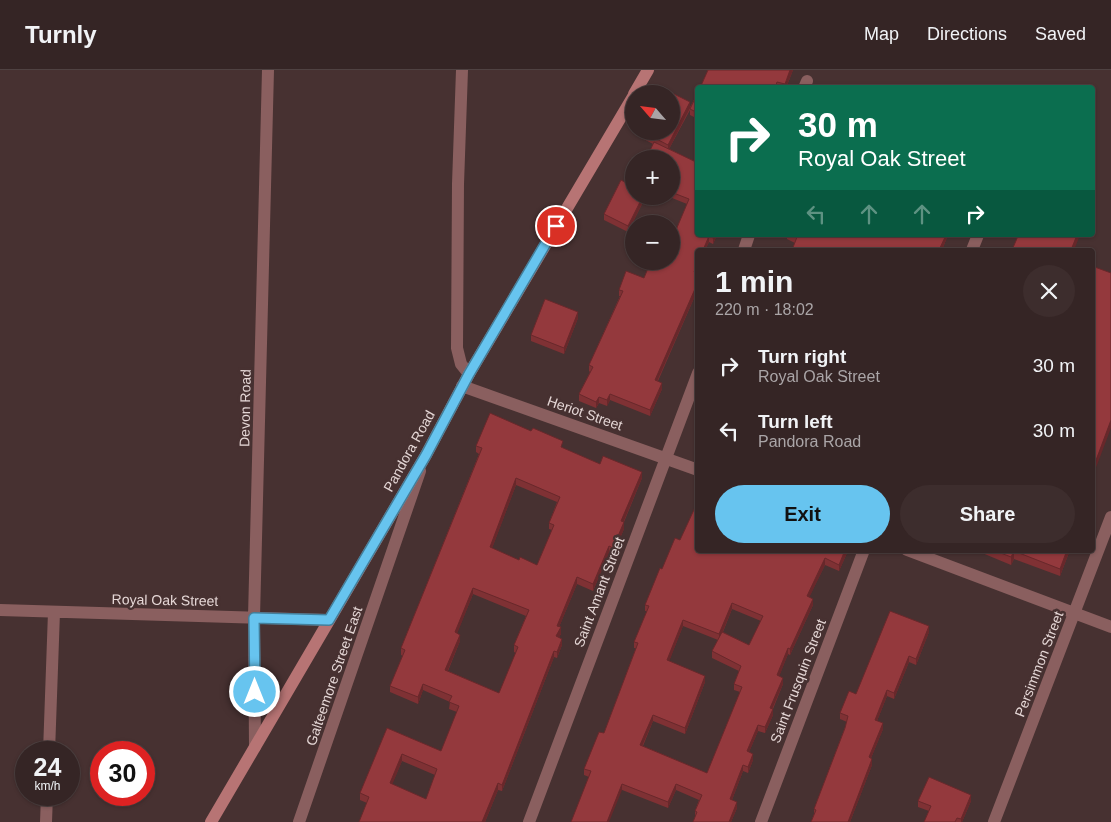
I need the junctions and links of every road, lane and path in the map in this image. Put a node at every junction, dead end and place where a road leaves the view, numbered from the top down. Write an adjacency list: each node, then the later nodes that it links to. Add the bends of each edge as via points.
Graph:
1 (268, 70): 18 (street, Devon Road)
2 (462, 70): 6 (street, via 457,348 461,364)
3 (648, 70): 4 (street, Pandora Road)
4 (639, 85)
5 (625, 109): 6 (street, Pandora Road)
6 (469, 374): 8 (street, Pandora Road)
7 (695, 381): 10 (street, Saint Amant Street)
8 (462, 386): 9 (street, Pandora Road); 10 (street, Heriot Street)
9 (426, 455): 19 (street, Pandora Road); 26 (street, Galteemore Street East)
10 (666, 457): 11 (street, Heriot Street); 27 (street, Saint Amant Street)
11 (695, 469)
12 (1111, 517): 17 (street, Persimmon Street)
13 (863, 553): 28 (street, Saint Frusquin Street)
14 (914, 553): 17 (street)
15 (0, 610): 16 (street, Royal Oak Street)
16 (54, 612): 18 (street, Royal Oak Street); 21 (street)
17 (1075, 613): 20 (street); 29 (street, Persimmon Street)
18 (254, 618): 19 (street, Royal Oak Street); 22 (street, Devon Road)
19 (329, 620): 22 (street, Pandora Road)
20 (1111, 627)
21 (49, 741)
22 (255, 747): 25 (street, Pandora Road)
23 (47, 806): 24 (street)
24 (46, 822)
25 (211, 822)
26 (299, 822)
27 (529, 822)
28 (761, 822)
29 (994, 822)

